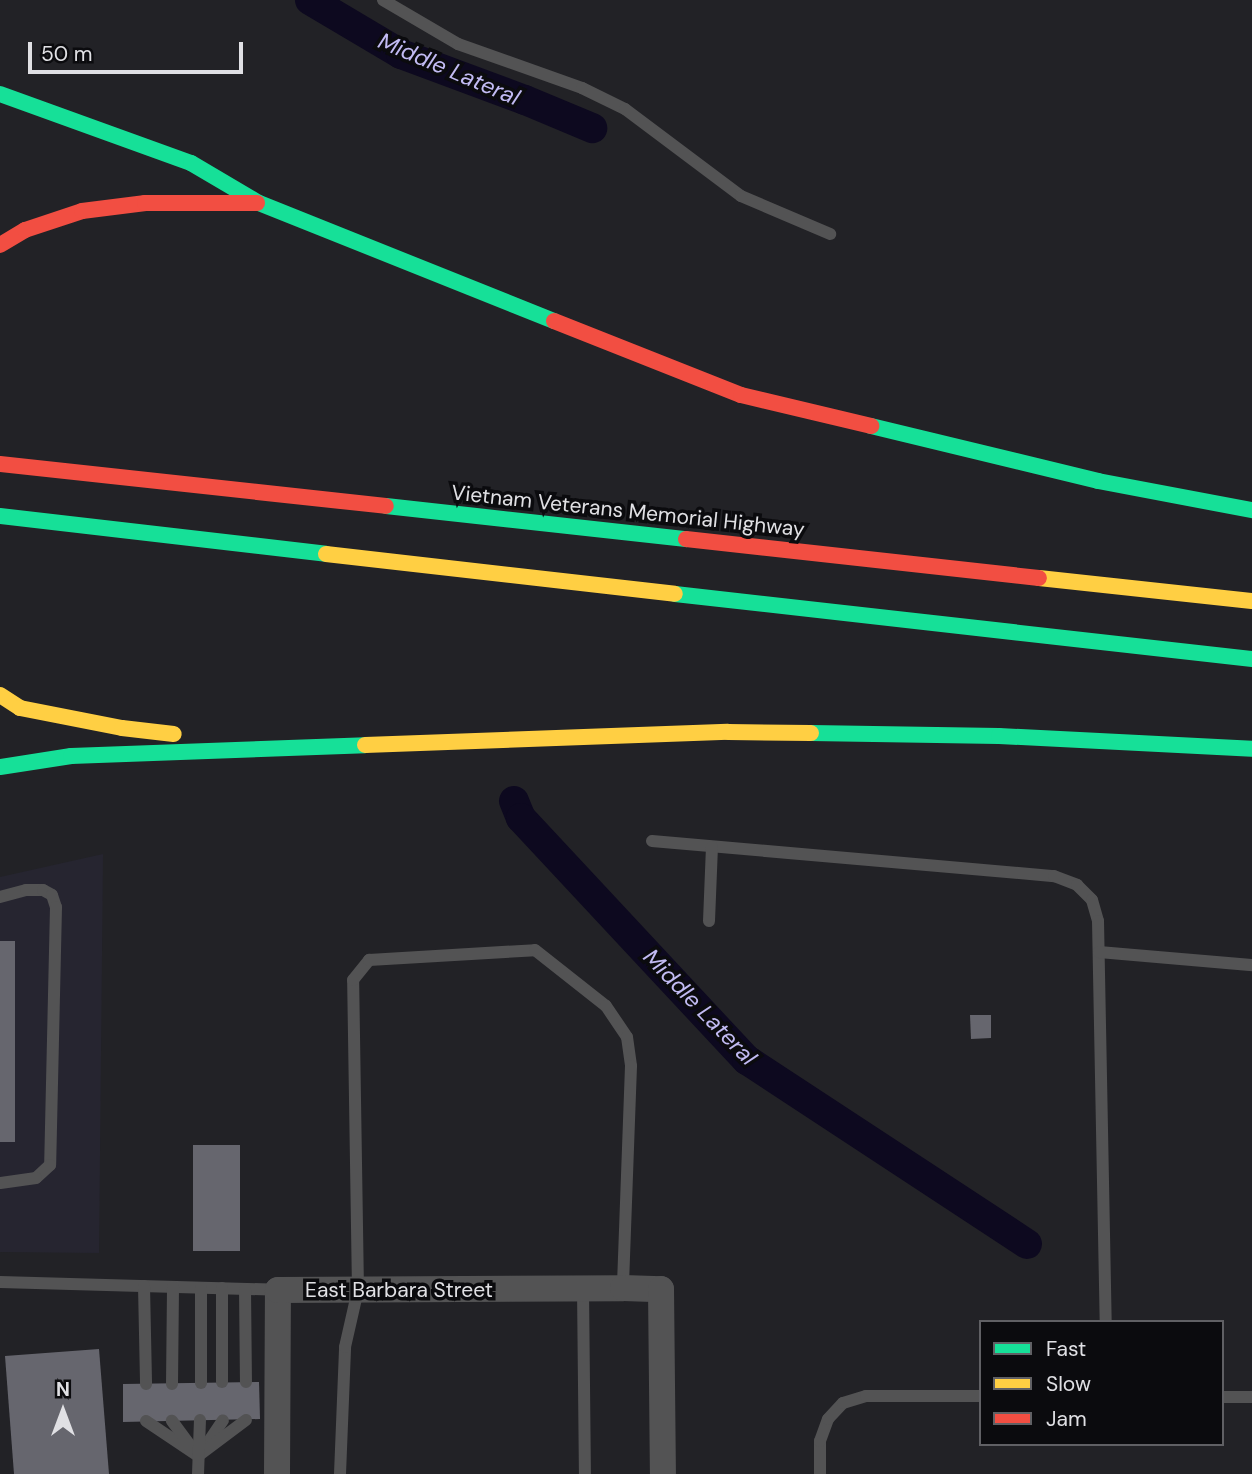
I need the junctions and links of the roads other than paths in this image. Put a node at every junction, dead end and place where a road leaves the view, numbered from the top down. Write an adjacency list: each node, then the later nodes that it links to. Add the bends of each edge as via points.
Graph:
1 (383, 0): 4 (lane, via 458,44 582,88 625,109 741,196)
2 (0, 94): 3 (highway, via 191,163)
3 (259, 203): 5 (highway, via 145,203 82,211 25,230); 7 (highway, via 741,395 1098,481)
4 (830, 234)
5 (0, 245)
6 (0, 464): 9 (highway, Vietnam Veterans Memorial Highway)
7 (1252, 510)
8 (0, 516): 10 (highway)
9 (1252, 601)
10 (1252, 659)
11 (0, 695): 12 (highway, via 20,708 122,728)
12 (317, 749): 13 (highway, via 728,733 999,736); 14 (highway, via 71,756)
13 (1252, 749)
14 (0, 766)
15 (652, 841): 16 (lane)
16 (712, 847): 18 (lane); 19 (lane, via 1054,876 1077,886 1092,900)
17 (0, 897): 21 (lane, via 43,890 52,895 56,907 50,1165 36,1178)
18 (709, 921)
19 (1099, 952): 20 (lane); 32 (lane)
20 (1252, 965)
21 (0, 1183)
22 (0, 1282): 23 (lane)
23 (144, 1286): 24 (lane); 36 (lane)
24 (173, 1287): 25 (lane); 37 (lane)
25 (201, 1288): 26 (lane); 35 (lane)
26 (222, 1289): 27 (lane); 33 (lane)
27 (245, 1289): 30 (lane); 34 (lane)
28 (583, 1289): 29 (street, East Barbara Street); 31 (street, East Barbara Street); 50 (lane)
29 (623, 1289): 31 (lane, via 631,1066 627,1037 606,1006 535,950 369,960 353,980); 51 (street, East Barbara Street, via 661,1289)
30 (278, 1290): 31 (street, East Barbara Street); 48 (street, East Barbara Street)
31 (358, 1290): 49 (lane, via 345,1347)
32 (1105, 1320)
33 (222, 1382)
34 (246, 1382)
35 (201, 1383)
36 (146, 1384)
37 (172, 1384)
38 (979, 1396): 52 (lane, via 866,1395 843,1403 828,1419 820,1441)
39 (1224, 1397): 40 (lane)
40 (1252, 1397)
41 (200, 1420): 46 (lane)
42 (223, 1420): 46 (lane)
43 (246, 1420): 46 (lane)
44 (146, 1421): 46 (lane)
45 (172, 1421): 46 (lane)
46 (198, 1456): 47 (lane)
47 (198, 1474)
48 (277, 1474)
49 (340, 1474)
50 (585, 1474)
51 (663, 1474)
52 (820, 1474)

